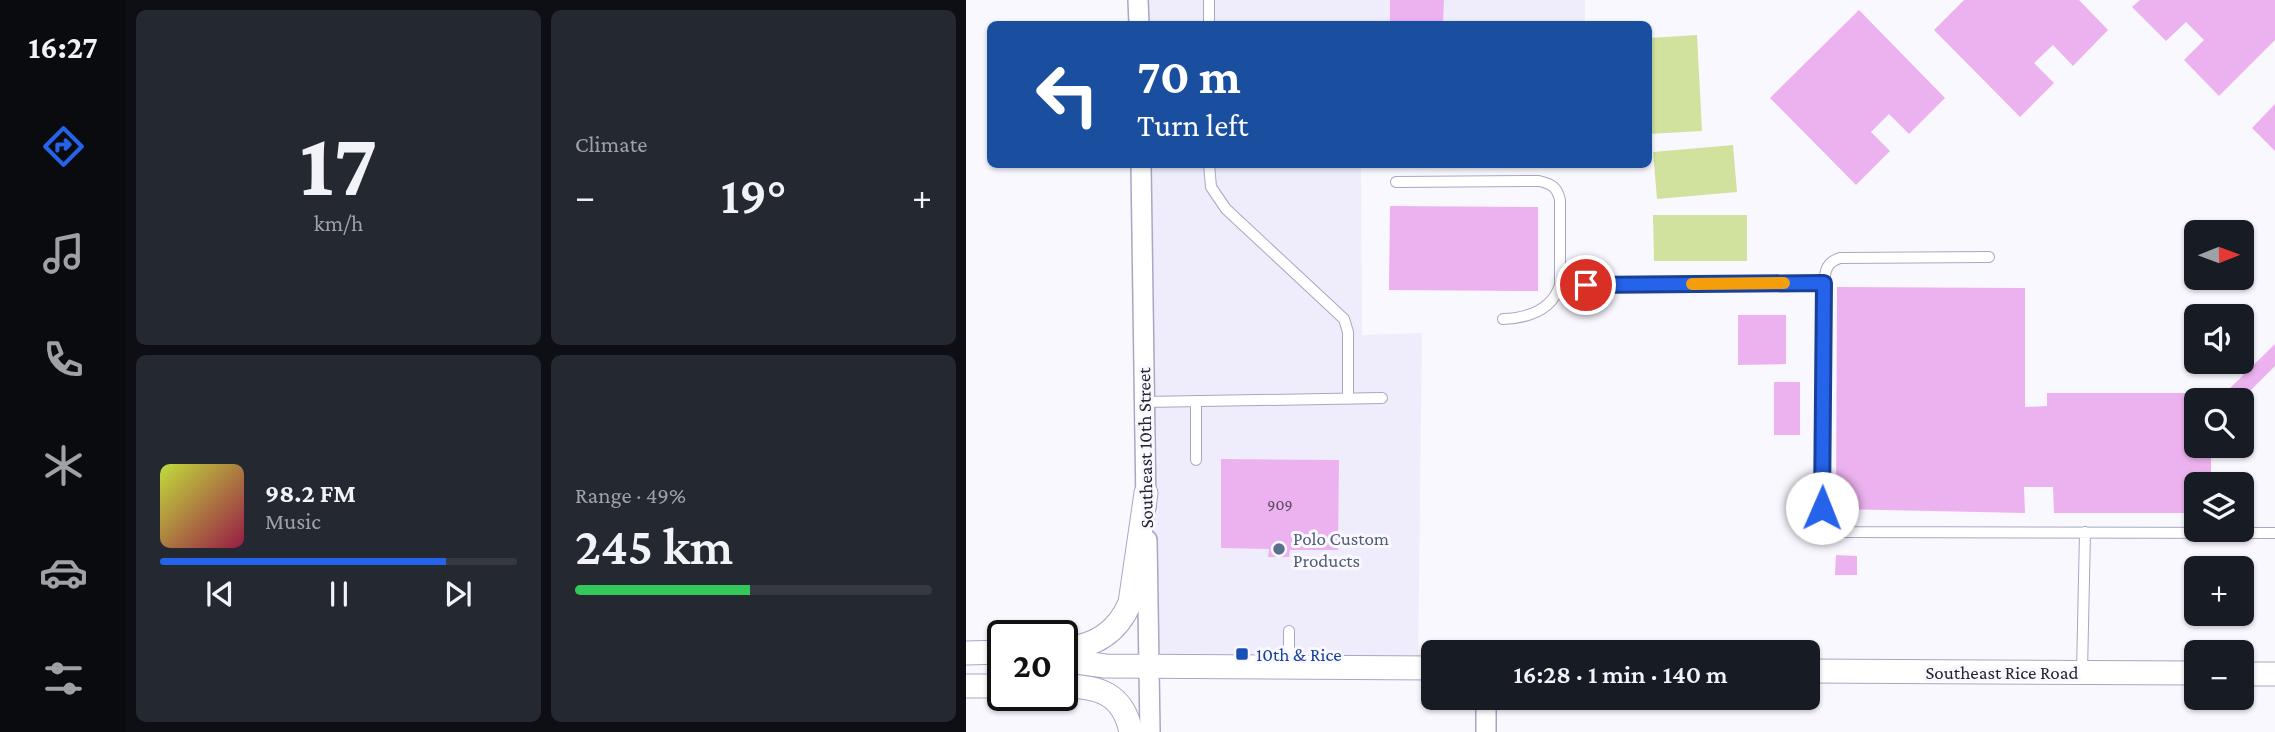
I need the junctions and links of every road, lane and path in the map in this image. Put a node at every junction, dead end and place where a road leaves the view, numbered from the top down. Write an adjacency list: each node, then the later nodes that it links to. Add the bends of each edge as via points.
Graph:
1 (1138, 0): 3 (street)
2 (1209, 0): 4 (lane)
3 (1139, 21)
4 (1209, 21)
5 (1141, 168): 15 (street, Southeast 10th Street)
6 (1209, 168): 13 (lane, via 1211,187 1221,203 1345,319)
7 (1396, 182): 10 (lane, via 1550,183 1560,200)
8 (1990, 257): 9 (lane, via 1840,258 1827,267)
9 (1824, 283): 10 (lane); 18 (lane, via 1822,508 1832,528 1842,532)
10 (1560, 285): 11 (lane, via 1542,309 1519,318)
11 (1503, 318)
12 (1382, 398): 13 (lane)
13 (1348, 399): 14 (lane)
14 (1196, 401): 15 (lane); 16 (lane)
15 (1144, 402): 17 (street, Southeast 10th Street)
16 (1196, 460)
17 (1146, 493): 21 (street, via 1123,618 1104,637); 26 (street, Southeast 10th Street)
18 (2085, 532): 19 (lane); 31 (lane)
19 (2275, 533)
20 (1289, 631): 27 (lane)
21 (1078, 648)
22 (987, 652): 23 (street)
23 (966, 653)
24 (1078, 662): 25 (street)
25 (1105, 666): 26 (street); 30 (street)
26 (1149, 666): 27 (street); 40 (street, Southeast 10th Street)
27 (1289, 667): 28 (street)
28 (1421, 668)
29 (1820, 671): 31 (street, Southeast Rice Road)
30 (1078, 672)
31 (2082, 672): 32 (street, Southeast Rice Road)
32 (2184, 673)
33 (2254, 674): 34 (street)
34 (2275, 674)
35 (966, 686): 36 (street)
36 (987, 686)
37 (1078, 686): 39 (street, via 1109,695 1120,705)
38 (1486, 710): 41 (street)
39 (1131, 732)
40 (1150, 732)
41 (1486, 732)

